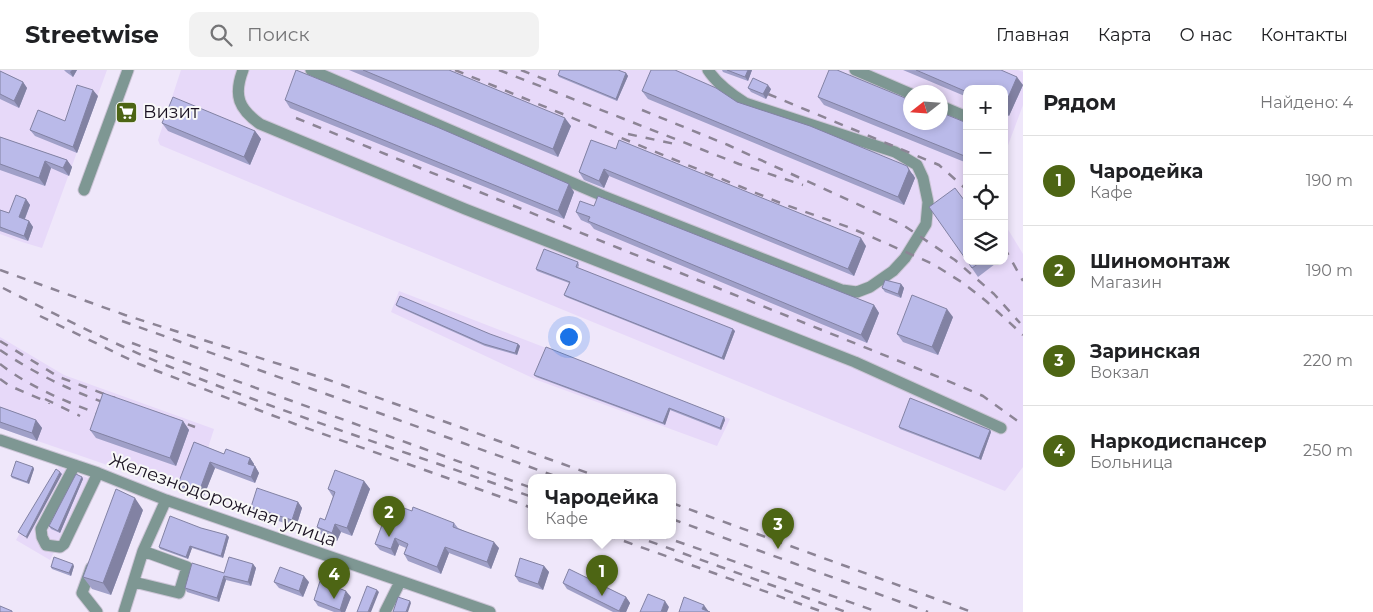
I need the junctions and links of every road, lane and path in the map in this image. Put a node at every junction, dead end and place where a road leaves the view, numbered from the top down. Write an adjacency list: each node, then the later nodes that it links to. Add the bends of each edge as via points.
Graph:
1 (128, 70): 9 (street)
2 (243, 70): 10 (street, via 238,94 240,104 247,115 260,124 465,209 856,362)
3 (311, 70): 4 (street, via 603,196 842,290 857,292 893,271 926,224 928,202 917,165 895,152 745,103 730,93)
4 (708, 70)
5 (855, 70): 6 (street)
6 (903, 91)
7 (948, 109): 8 (street)
8 (963, 115)
9 (84, 190)
10 (1001, 428)
11 (0, 440): 12 (street, Железнодорожная улица)
12 (75, 465): 13 (street, Железнодорожная улица); 13 (street, via 40,529 46,545 60,547 64,544)
13 (98, 473): 14 (street, Железнодорожная улица)
14 (166, 500): 15 (street); 18 (street, Железнодорожная улица)
15 (143, 551): 17 (street); 17 (street, via 187,567 179,593)
16 (94, 559): 19 (street, via 82,593)
17 (134, 582): 20 (street)
18 (400, 582): 21 (street); 22 (street, Железнодорожная улица)
19 (97, 612)
20 (124, 612)
21 (385, 612)
22 (490, 612)

